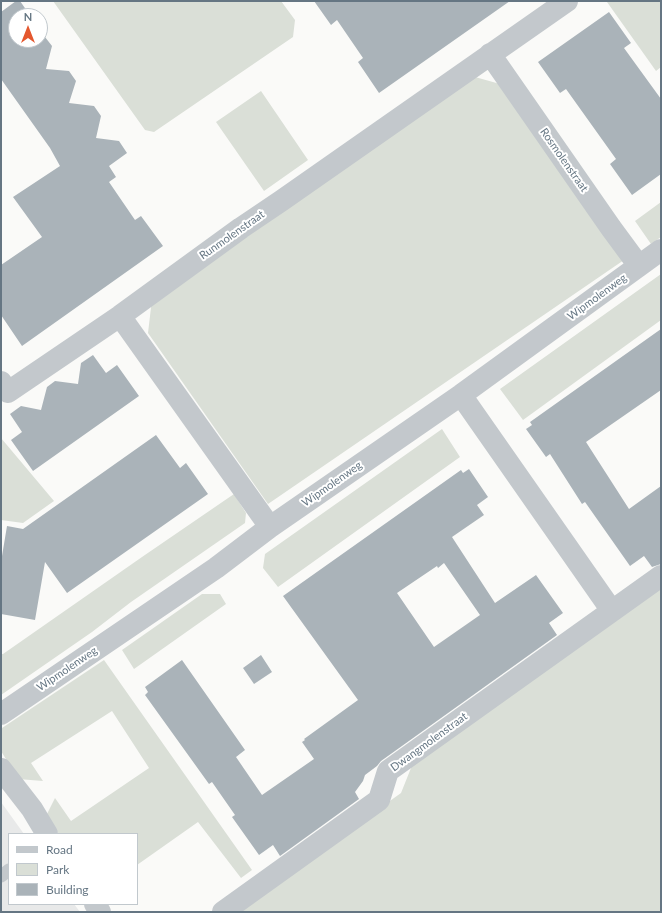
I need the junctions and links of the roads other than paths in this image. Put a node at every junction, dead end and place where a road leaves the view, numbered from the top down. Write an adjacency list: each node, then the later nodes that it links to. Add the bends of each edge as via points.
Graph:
1 (567, 1): 2 (street)
2 (490, 54): 4 (street, Rosmolenstraat); 5 (street, Runmolenstraat)
3 (661, 250): 4 (street, Wipmolenweg)
4 (639, 266): 7 (street, Wipmolenweg)
5 (120, 316): 6 (street, Runmolenstraat, via 8,392); 8 (street)
6 (1, 382)
7 (461, 395): 8 (street, Wipmolenweg); 10 (street)
8 (270, 527): 11 (street, Wipmolenweg, via 216,568)
9 (661, 576): 10 (street, Dwangmolenstraat)
10 (612, 611): 14 (street, Dwangmolenstraat, via 388,771 379,800)
11 (1, 714)
12 (1, 769): 13 (street, via 32,809)
13 (46, 833)
14 (223, 912)

